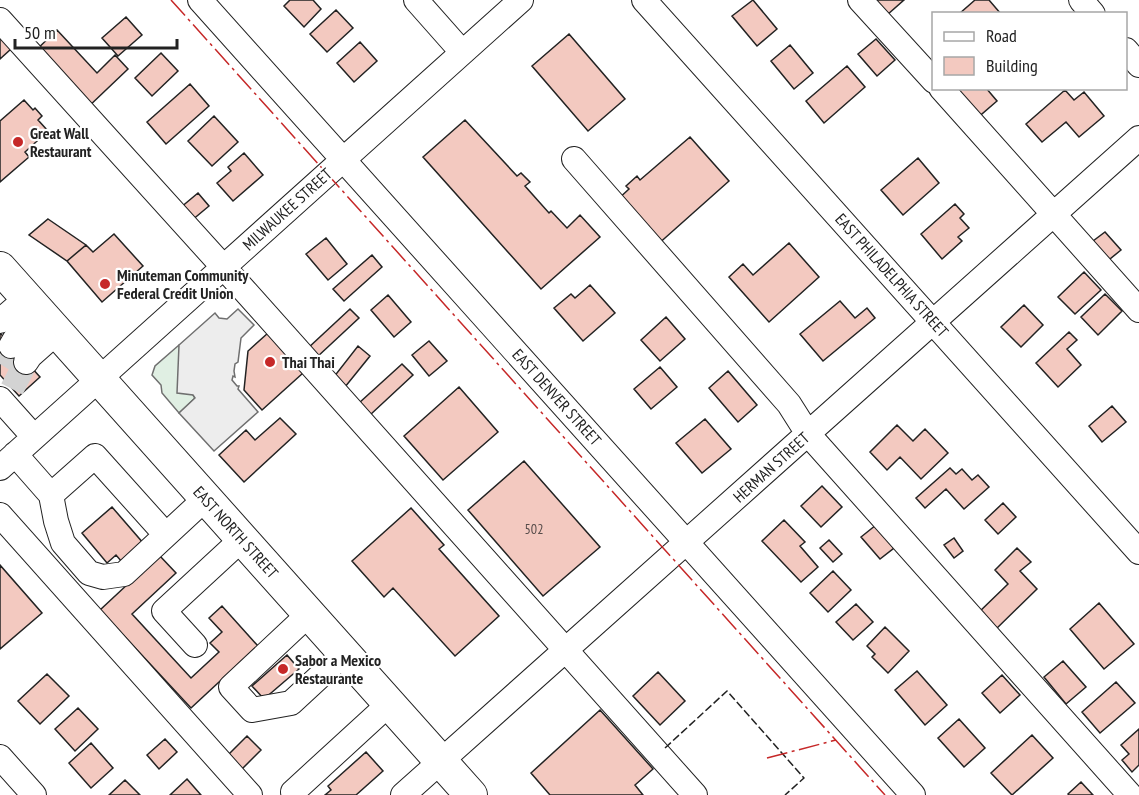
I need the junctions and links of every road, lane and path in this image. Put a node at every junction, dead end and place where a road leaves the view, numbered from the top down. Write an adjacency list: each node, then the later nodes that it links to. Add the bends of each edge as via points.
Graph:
1 (200, 0): 15 (street, EAST DENVER STREET)
2 (416, 0): 9 (street)
3 (521, 0): 9 (street, MILWAUKEE STREET)
4 (644, 0): 22 (street, EAST PHILADELPHIA STREET)
5 (860, 0): 12 (street)
6 (1081, 0): 7 (street)
7 (1091, 12)
8 (0, 20): 18 (street)
9 (462, 52): 15 (street, MILWAUKEE STREET)
10 (1127, 52): 11 (street)
11 (1139, 65)
12 (932, 80)
13 (942, 90): 17 (street)
14 (1139, 138): 17 (street, HERMAN STREET)
15 (343, 159): 18 (street, MILWAUKEE STREET); 34 (street, EAST DENVER STREET)
16 (574, 159): 26 (street, via 789,404)
17 (1054, 214): 20 (street); 22 (street, HERMAN STREET)
18 (224, 267): 24 (street, MILWAUKEE STREET); 38 (street)
19 (23, 298): 21 (street); 23 (street, via 30,356); 24 (main road, EAST NORTH STREET)
20 (1139, 310)
21 (0, 321)
22 (934, 322): 26 (street, HERMAN STREET); 35 (street, EAST PHILADELPHIA STREET)
23 (19, 354)
24 (100, 379): 27 (street, MILWAUKEE STREET); 30 (main road, EAST NORTH STREET)
25 (4, 400): 27 (street)
26 (808, 434): 34 (street, HERMAN STREET); 50 (street)
27 (34, 437): 28 (street, MILWAUKEE STREET)
28 (8, 461): 29 (street)
29 (51, 495): 32 (street, via 95,456); 32 (street, via 63,543 89,573 103,577 124,574)
30 (206, 498): 32 (street); 33 (main road, EAST NORTH STREET)
31 (0, 515): 44 (street)
32 (166, 535)
33 (242, 538): 36 (main road, EAST NORTH STREET); 37 (street, via 164,611)
34 (687, 543): 38 (street, HERMAN STREET); 49 (street, EAST DENVER STREET)
35 (1139, 552)
36 (309, 614): 39 (main road, EAST NORTH STREET); 39 (street, via 231,687 252,710 291,703)
37 (195, 645)
38 (566, 650): 42 (street, HERMAN STREET); 48 (street)
39 (344, 654): 40 (main road, EAST NORTH STREET)
40 (389, 704): 42 (main road, EAST NORTH STREET); 45 (street, via 293,792)
41 (0, 757): 43 (street)
42 (440, 762): 46 (street, HERMAN STREET); 47 (main road, EAST NORTH STREET)
43 (34, 795)
44 (250, 795)
45 (296, 795)
46 (404, 795)
47 (471, 795)
48 (695, 795)
49 (913, 795)
50 (1130, 795)

